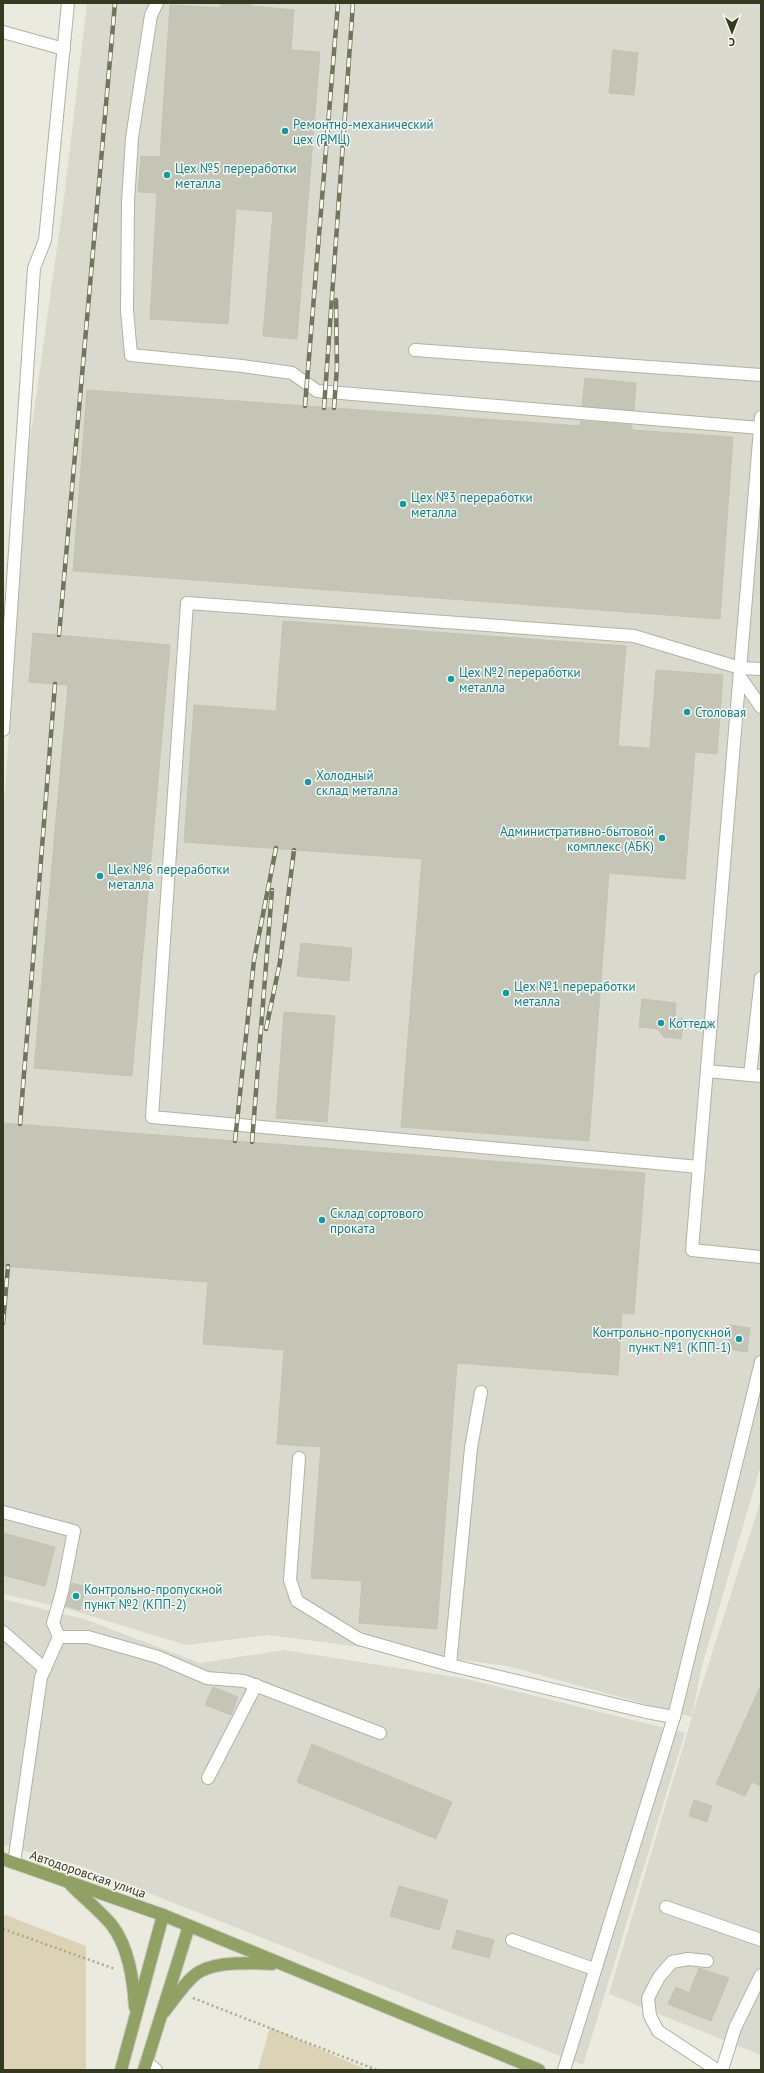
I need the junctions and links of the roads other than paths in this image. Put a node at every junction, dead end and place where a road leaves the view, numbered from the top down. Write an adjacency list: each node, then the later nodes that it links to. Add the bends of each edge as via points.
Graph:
1 (68, 3): 4 (lane)
2 (157, 3): 7 (lane, via 151,15 132,138 128,202 131,355 292,373 317,392)
3 (3, 32): 4 (lane)
4 (64, 49): 11 (lane, via 45,240 34,268)
5 (415, 350): 6 (lane)
6 (761, 376)
7 (761, 422): 9 (lane)
8 (761, 670): 9 (lane)
9 (740, 673): 10 (lane); 13 (lane); 15 (lane, via 634,636 187,604 152,1117)
10 (761, 707)
11 (3, 730)
12 (761, 978): 14 (lane)
13 (707, 1071): 14 (lane); 15 (lane)
14 (756, 1075)
15 (699, 1167): 16 (lane, via 692,1250)
16 (761, 1257)
17 (761, 1362): 26 (lane)
18 (481, 1392): 23 (lane, via 471,1448)
19 (299, 1458): 23 (lane, via 290,1580 297,1601 359,1639)
20 (3, 1512): 22 (lane, via 74,1531 53,1623)
21 (3, 1632): 24 (lane)
22 (59, 1637): 24 (lane); 25 (lane, via 88,1637 158,1657 207,1678 244,1681)
23 (450, 1665): 26 (lane)
24 (45, 1669): 29 (lane, via 41,1677)
25 (256, 1686): 27 (lane); 28 (lane)
26 (674, 1717): 38 (lane)
27 (380, 1733)
28 (208, 1778)
29 (8, 1861): 30 (main road, Автодоровская улица)
30 (69, 1882): 32 (main road, Автодоровская улица); 40 (main road, via 111,1925 124,1947 132,1978)
31 (666, 1907): 35 (lane)
32 (162, 1915): 33 (main road, Автодоровская улица); 40 (main road)
33 (189, 1926): 37 (main road, Автодоровская улица); 41 (main road)
34 (512, 1940): 38 (lane)
35 (761, 1940)
36 (707, 1961): 47 (lane, via 688,1959 672,1962 659,1977 648,1998 650,2016 658,2031)
37 (281, 1964): 41 (main road, via 243,1962 201,1971 190,1980); 45 (main road, Автодоровская улица)
38 (594, 1969): 46 (lane)
39 (761, 1975): 48 (lane, via 735,2028)
40 (135, 2018): 43 (main road)
41 (159, 2018): 42 (main road)
42 (145, 2066): 44 (lane)
43 (121, 2070)
44 (156, 2070)
45 (539, 2070)
46 (564, 2070)
47 (717, 2070)
48 (722, 2070)

